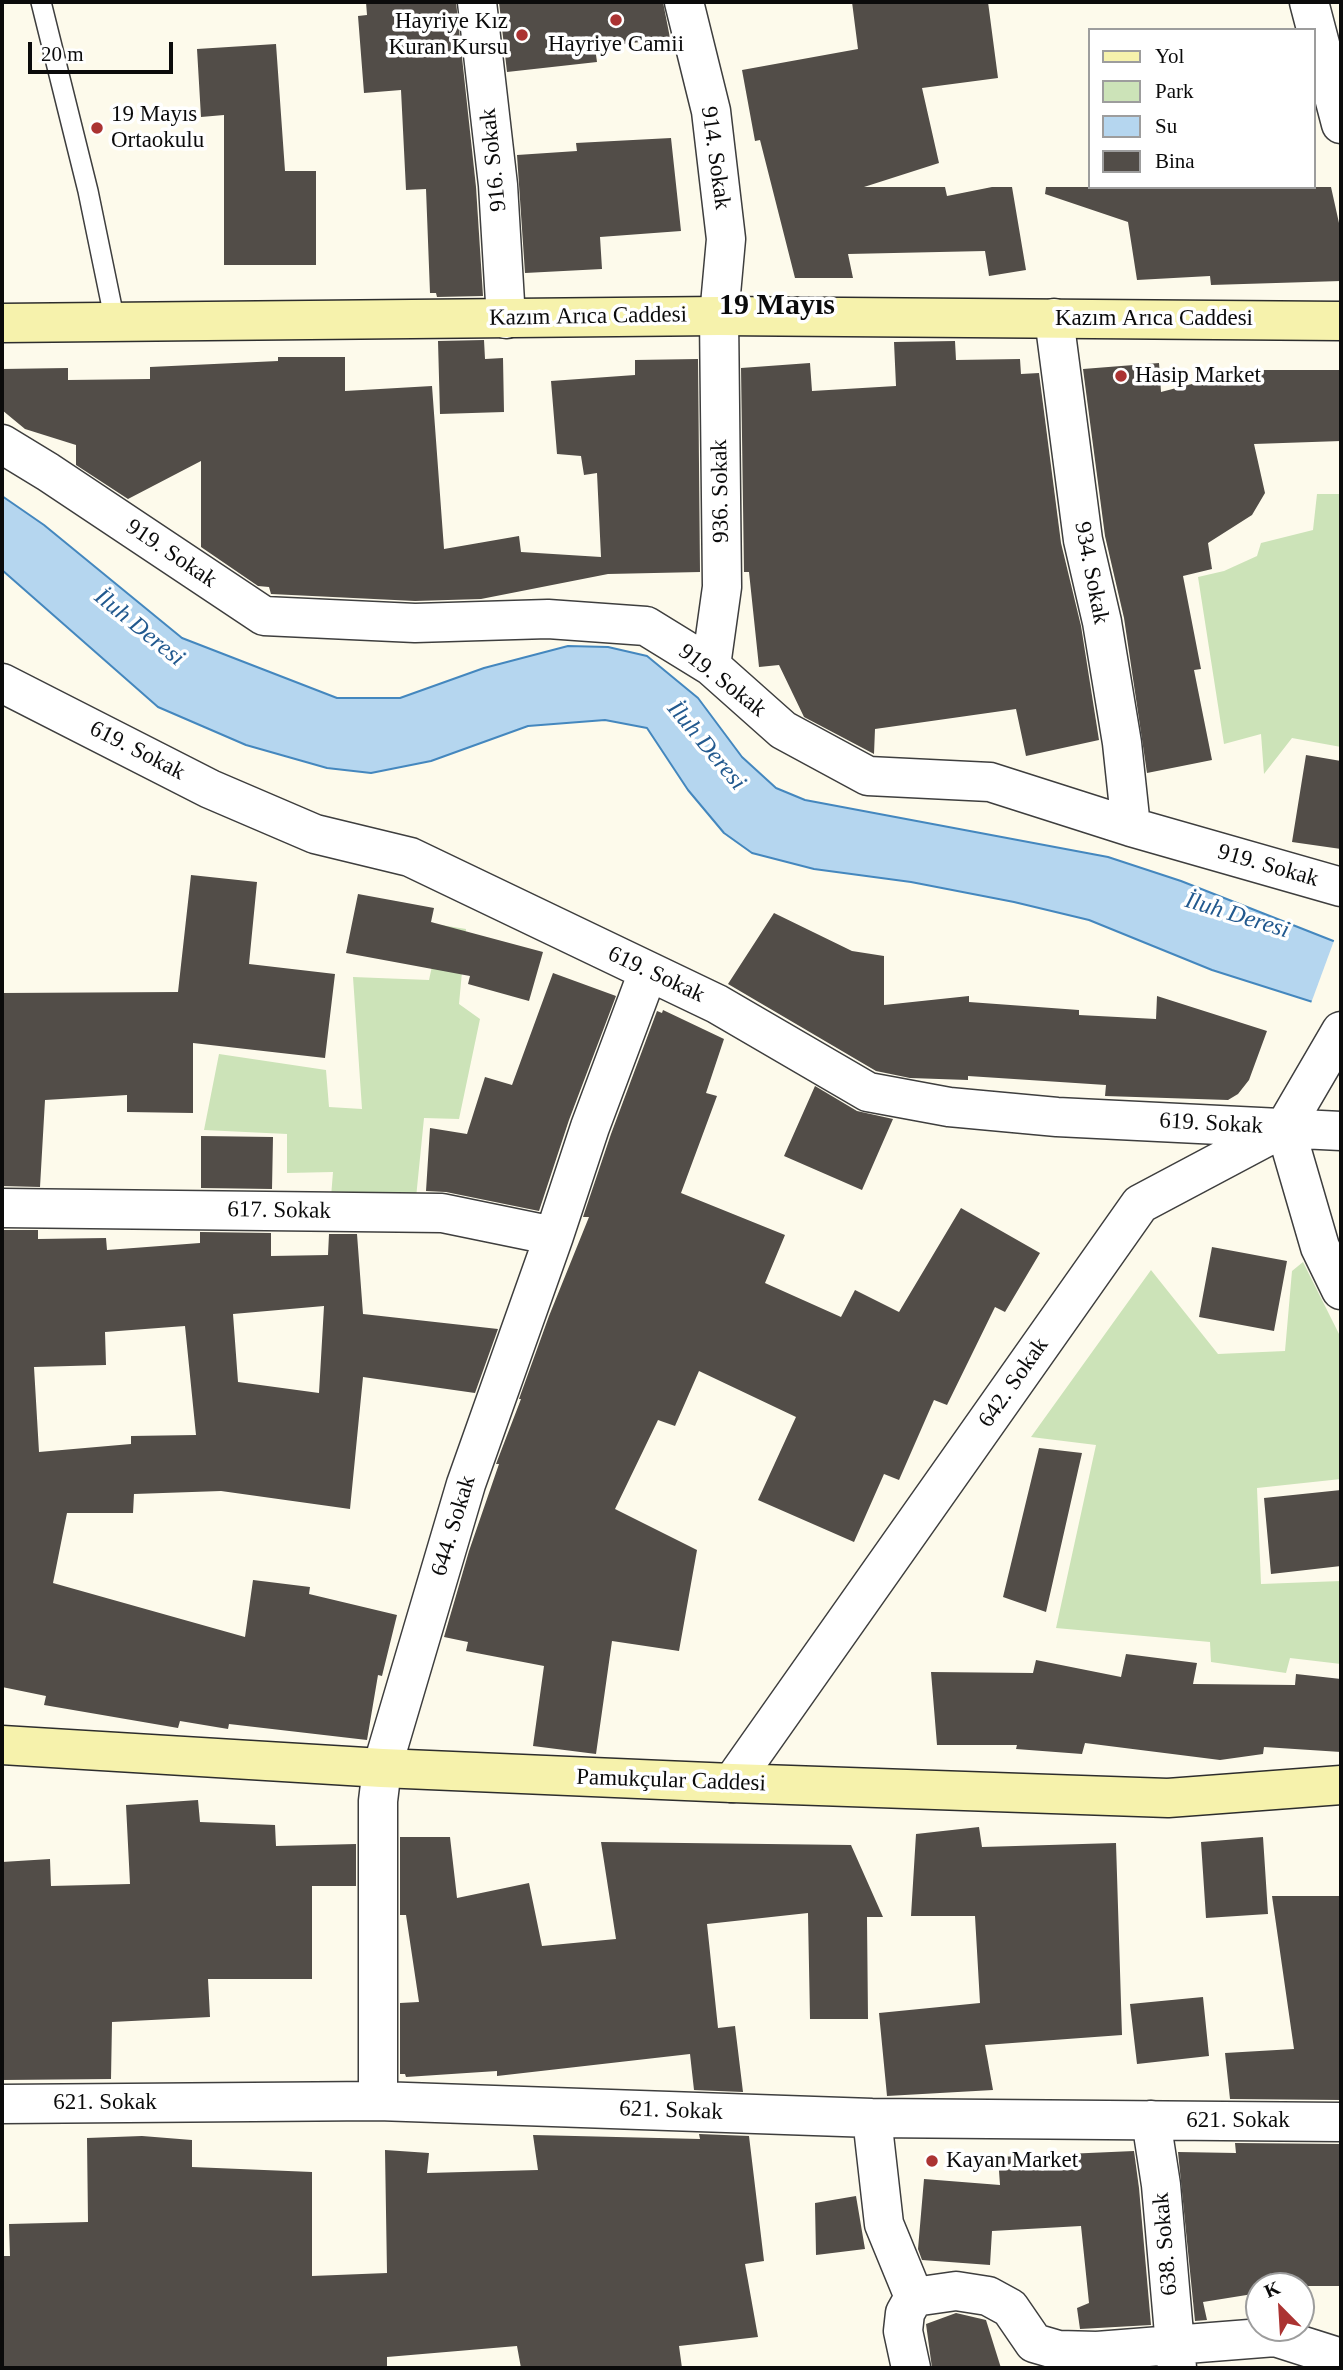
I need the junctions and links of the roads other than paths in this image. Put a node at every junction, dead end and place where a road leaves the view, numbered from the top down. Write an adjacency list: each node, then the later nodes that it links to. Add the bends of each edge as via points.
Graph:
1 (41, 2): 10 (lane)
2 (477, 2): 7 (street, 916. Sokak, via 498,185)
3 (684, 2): 6 (street, 914. Sokak, via 710,111 726,239)
4 (1309, 2): 5 (street)
5 (1341, 124)
6 (719, 316): 7 (street, Kazım Arıca Caddesi); 8 (street, Kazım Arıca Caddesi); 13 (street, 936. Sokak, via 722,587)
7 (506, 318): 10 (street, Kazım Arıca Caddesi)
8 (1054, 318): 9 (street, Kazım Arıca Caddesi); 15 (street, 934. Sokak, via 1083,540 1102,622)
9 (1341, 321)
10 (115, 322): 11 (street, Kazım Arıca Caddesi)
11 (2, 323)
12 (2, 444): 13 (street, 919. Sokak, via 264,616 415,623 548,619 646,626)
13 (711, 666): 15 (street, 919. Sokak, via 783,730 868,776 990,782)
14 (2, 683): 17 (street, 619. Sokak, via 210,789 315,834 410,857)
15 (1131, 827): 16 (street, 919. Sokak)
16 (1341, 887)
17 (648, 972): 19 (street, 619. Sokak, via 717,1004 868,1091 948,1107 1057,1117); 22 (street, 644. Sokak)
18 (1341, 1033): 19 (street)
19 (1285, 1127): 20 (street, 619. Sokak); 23 (street, via 1320,1247); 26 (street, 642. Sokak, via 1140,1204)
20 (1341, 1131)
21 (2, 1208): 22 (street, 617. Sokak, via 442,1213)
22 (554, 1236): 25 (street, 644. Sokak, via 466,1484)
23 (1341, 1290)
24 (2, 1745): 25 (street, Pamukçular Caddesi)
25 (382, 1768): 26 (street, Pamukçular Caddesi); 28 (street, 644. Sokak, via 378,1801)
26 (732, 1783): 27 (street, Pamukçular Caddesi, via 1168,1798)
27 (1341, 1785)
28 (378, 2101): 29 (street, 621. Sokak); 30 (street, 621. Sokak)
29 (2, 2104)
30 (872, 2118): 31 (street, 621. Sokak); 33 (street, via 884,2224)
31 (1151, 2120): 32 (street, 621. Sokak); 34 (street, 638. Sokak)
32 (1341, 2122)
33 (914, 2297): 34 (street, via 956,2291 988,2296 1010,2308 1034,2343 1058,2350); 36 (street, via 905,2313 903,2332)
34 (1175, 2357): 35 (street, via 1275,2337)
35 (1341, 2358)
36 (911, 2368)

